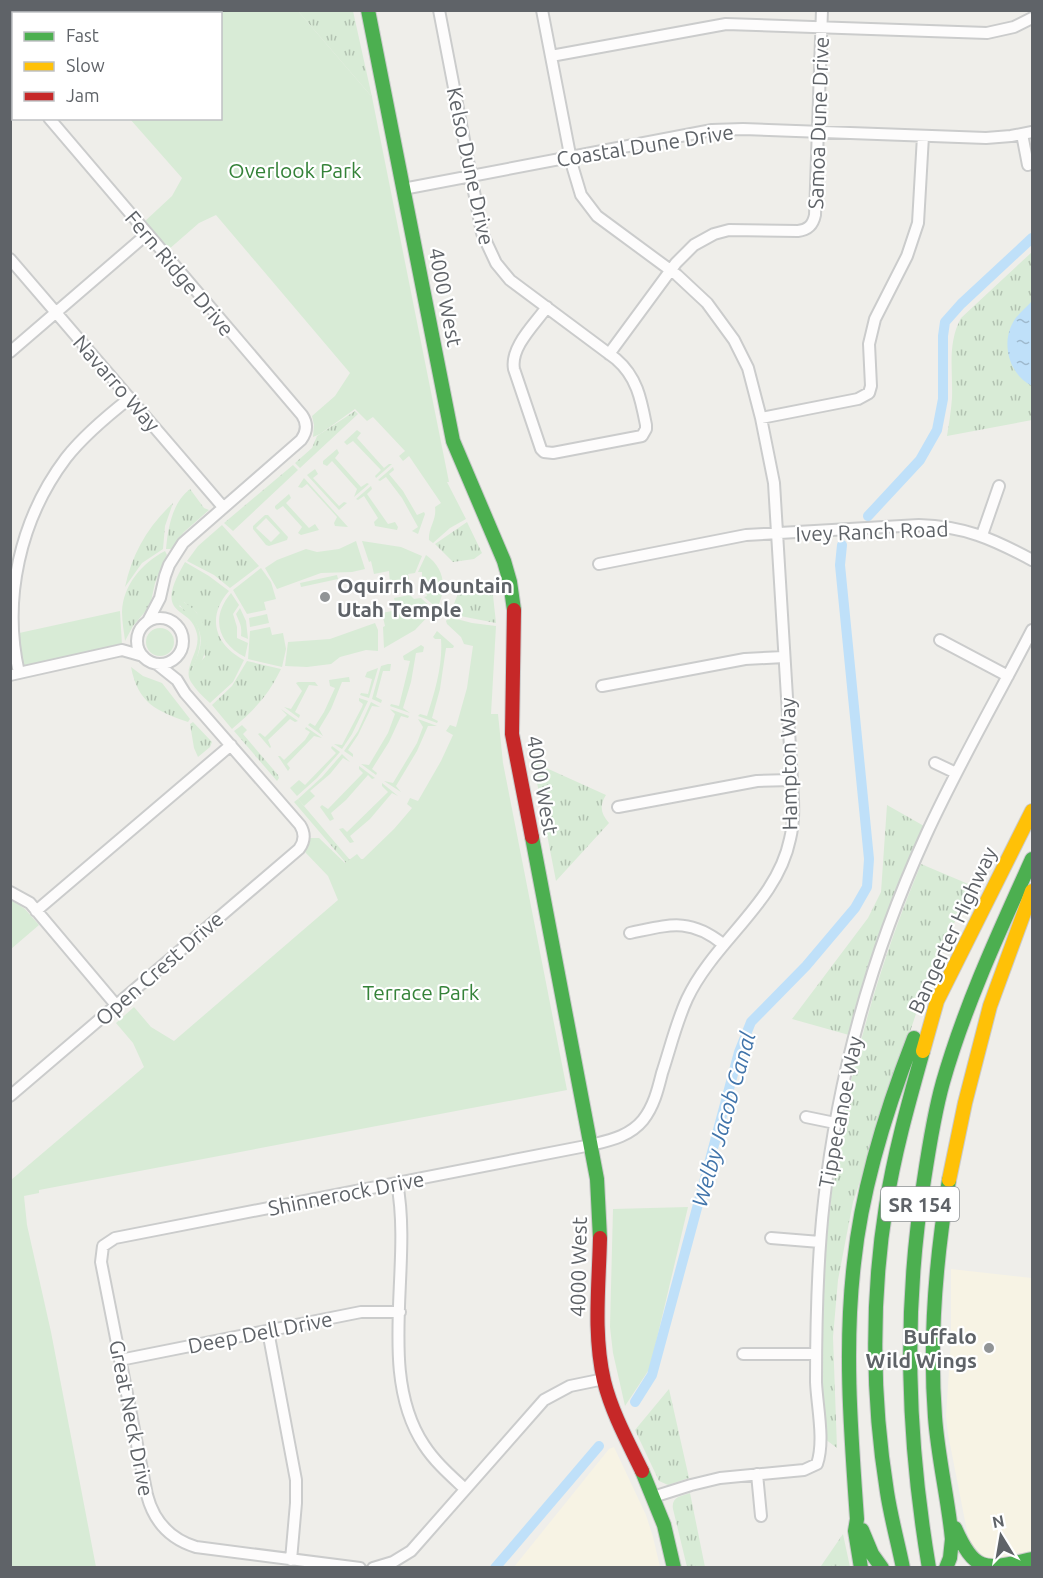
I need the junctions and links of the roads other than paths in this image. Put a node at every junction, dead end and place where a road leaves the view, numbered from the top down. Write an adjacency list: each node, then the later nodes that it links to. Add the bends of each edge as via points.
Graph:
1 (368, 10): 15 (main road, 4000 West)
2 (439, 10): 14 (street, Kelso Dune Drive)
3 (542, 10): 7 (street, Hampton Way)
4 (822, 10): 6 (street, Samoa Dune Drive)
5 (1032, 18): 6 (street, via 987,33)
6 (822, 27): 7 (street, via 716,25); 9 (street, Samoa Dune Drive)
7 (551, 56): 12 (street, Hampton Way)
8 (50, 120): 16 (street, Fern Ridge Drive)
9 (818, 132): 11 (street, Coastal Dune Drive); 12 (street, Coastal Dune Drive, via 712,130); 18 (street, Samoa Dune Drive, via 815,215 810,227 798,231 721,231 694,245)
10 (1028, 133): 11 (street, Coastal Dune Drive, via 986,138); 13 (street)
11 (923, 136): 24 (street, via 918,223 907,256 875,319 869,344 868,393 858,399)
12 (570, 157): 14 (street, Coastal Dune Drive); 18 (street, Hampton Way, via 577,187 591,209)
13 (1029, 165)
14 (471, 176): 15 (street, Coastal Dune Drive); 19 (street, Kelso Dune Drive, via 490,254 510,279)
15 (403, 189): 63 (main road, 4000 West, via 453,441 467,479 496,535 509,574 516,635 510,709 514,752)
16 (147, 234): 20 (street); 26 (street, Fern Ridge Drive, via 302,416 306,429 301,440)
17 (10, 259): 20 (street, Navarro Way)
18 (670, 270): 22 (street, Samoa Dune Drive); 24 (street, Hampton Way, via 707,303 730,333 748,368)
19 (547, 307): 22 (street, Kelso Dune Drive); 22 (street, Kelso Dune Drive, via 517,348 513,364 544,452 638,438 645,433 638,387 629,371)
20 (56, 312): 21 (street); 23 (street, Navarro Way)
21 (10, 352)
22 (609, 354)
23 (130, 398): 26 (street, Navarro Way); 42 (street, via 90,430 66,458 33,516 24,539 13,605)
24 (761, 418): 27 (street, Hampton Way, via 774,483)
25 (999, 486): 28 (street)
26 (223, 507): 31 (street, via 179,549 165,576)
27 (777, 534): 28 (street, Ivey Ranch Road, via 926,525); 30 (street, Ivey Ranch Road, via 743,536); 40 (street, Hampton Way)
28 (982, 535): 29 (street, Ivey Ranch Road)
29 (1032, 560)
30 (599, 564)
31 (160, 598): 32 (street); 33 (street)
32 (170, 620): 33 (street); 38 (street, via 183,636)
33 (148, 621): 35 (street)
34 (1032, 630): 43 (street, Tippecanoe Way)
35 (137, 637): 37 (street); 39 (street)
36 (940, 640): 43 (street)
37 (122, 650): 39 (street); 42 (street)
38 (179, 655): 41 (street, via 171,662); 44 (street)
39 (143, 656): 41 (street)
40 (784, 657): 45 (street, via 745,659); 49 (street, Hampton Way)
41 (157, 664): 44 (street)
42 (15, 674)
43 (1008, 676): 48 (street, Tippecanoe Way)
44 (177, 680): 46 (street)
45 (602, 687)
46 (231, 745): 55 (street); 59 (street, Open Crest Drive, via 300,825 304,837 299,849)
47 (935, 763): 48 (street)
48 (956, 773): 62 (street, Tippecanoe Way, via 918,853 882,945 855,1033)
49 (792, 780): 50 (street, via 757,781); 57 (street, Hampton Way, via 793,825 784,861 767,892)
50 (618, 807)
51 (1032, 811): 58 (main road, Bangerter Highway / SR 154)
52 (1032, 859): 88 (main road, Bangerter Highway / SR 154, via 962,1027 947,1070 927,1155 908,1323 908,1378 916,1499)
53 (1032, 891): 77 (main road, via 990,1006 957,1138 943,1218 934,1318 934,1391 940,1464)
54 (10, 892): 55 (street, via 24,898)
55 (36, 911): 59 (street)
56 (630, 933): 57 (street, via 686,925 704,930)
57 (723, 944): 63 (street, Hampton Way, via 687,998 649,1111 628,1134)
58 (937, 1000): 79 (main road, via 919,1027 889,1107 854,1259 848,1350); 87 (main road, Bangerter Highway / SR 154, via 897,1152 879,1265 876,1341 880,1431 887,1492)
59 (116, 1005): 60 (street, Open Crest Drive)
60 (10, 1096)
61 (806, 1117): 62 (street)
62 (835, 1123): 66 (street, Tippecanoe Way)
63 (591, 1145): 64 (street, Shinnerock Drive); 73 (main road, 4000 West, via 600,1206 598,1334)
64 (397, 1183): 67 (street, Shinnerock Drive, via 115,1238); 68 (street, via 402,1217)
65 (771, 1238): 66 (street)
66 (820, 1242): 71 (street, Tippecanoe Way)
67 (104, 1246): 72 (street, Great Neck Drive, via 101,1262)
68 (400, 1312): 69 (street, Deep Dell Drive, via 370,1311); 75 (street, via 399,1371 407,1410 424,1446)
69 (268, 1331): 72 (street, Deep Dell Drive); 81 (street, via 296,1480)
70 (743, 1354): 71 (street)
71 (816, 1354): 74 (street, Tippecanoe Way, via 820,1451 817,1464 804,1470)
72 (120, 1360): 81 (street, Great Neck Drive, via 149,1504 163,1528 196,1547)
73 (604, 1378): 75 (street, via 563,1389 544,1400); 76 (main road, 4000 West, via 617,1419)
74 (757, 1474): 76 (street, Tippecanoe Way, via 705,1481); 78 (street)
75 (465, 1489): 83 (street, via 411,1551)
76 (653, 1497): 84 (main road, 4000 West, via 663,1519)
77 (950, 1515): 80 (main road, via 965,1551 978,1563 988,1566); 89 (main road, via 951,1550)
78 (761, 1516)
79 (857, 1519): 85 (main road); 86 (main road)
80 (1032, 1558)
81 (291, 1560): 82 (street, Great Neck Drive)
82 (360, 1568)
83 (373, 1568)
84 (674, 1568)
85 (861, 1568)
86 (882, 1568)
87 (903, 1568)
88 (929, 1568)
89 (946, 1568)

